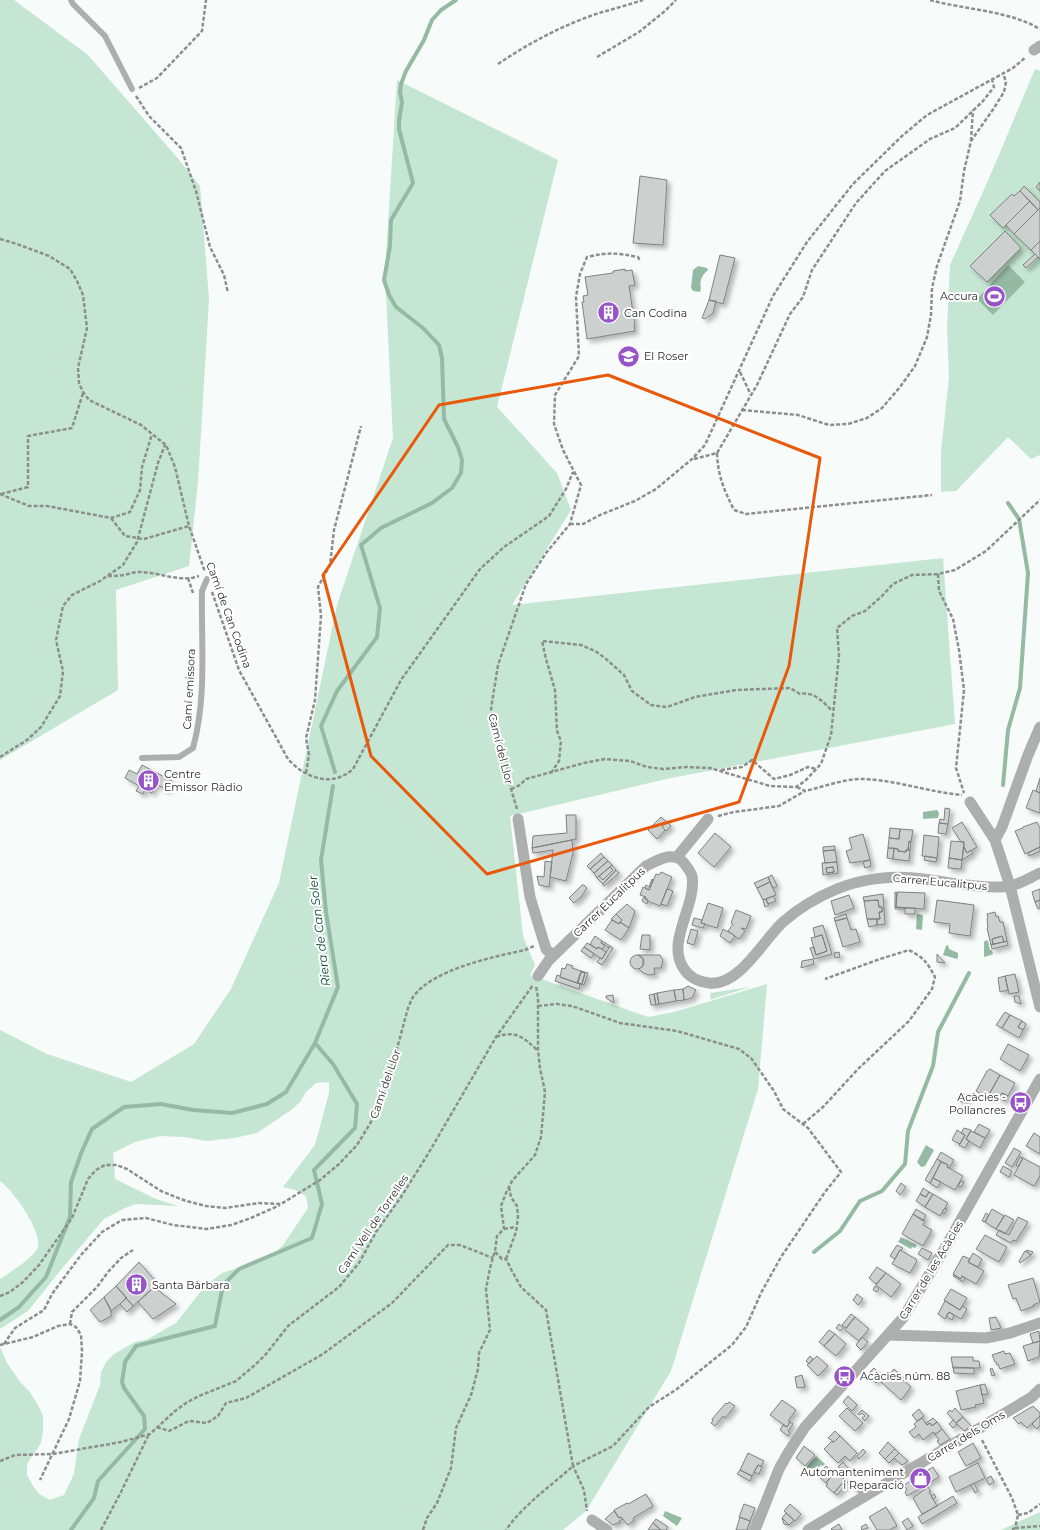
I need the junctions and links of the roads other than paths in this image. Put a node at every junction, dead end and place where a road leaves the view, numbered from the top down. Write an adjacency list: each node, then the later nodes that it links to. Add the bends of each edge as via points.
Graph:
1 (71, 0): 2 (lane, via 105,36)
2 (132, 90)
3 (206, 576): 5 (lane, Camí emissora, via 202,591 199,726 193,748 179,757)
4 (1040, 726): 9 (street)
5 (142, 758)
6 (970, 802): 9 (street)
7 (518, 819): 13 (street, via 530,897 546,949)
8 (708, 819): 10 (street)
9 (996, 840): 12 (street)
10 (677, 858): 12 (street, Carrer Eucalitpus, via 682,860 692,874 692,886 677,948 680,964 688,975 710,984 732,978 782,922 802,907 838,888 880,878 898,877 922,878 976,887); 13 (street, Carrer Eucalitpus, via 662,858 646,866)
11 (1040, 873): 12 (street, Carrer Eucalitpus)
12 (1010, 886): 15 (street)
13 (553, 956): 14 (street, Carrer Eucalitpus)
14 (537, 979)
15 (1040, 1007)
16 (1040, 1079): 18 (street, Carrer de les Acàcies, via 924,1285 903,1318)
17 (1040, 1323): 18 (street, via 986,1338)
18 (888, 1335): 22 (street, Carrer de les Acàcies, via 805,1427 779,1469)
19 (1040, 1389): 23 (street, Carrer dels Oms, via 1032,1397)
20 (592, 1520): 21 (street)
21 (607, 1530)
22 (755, 1530)
23 (808, 1530)

